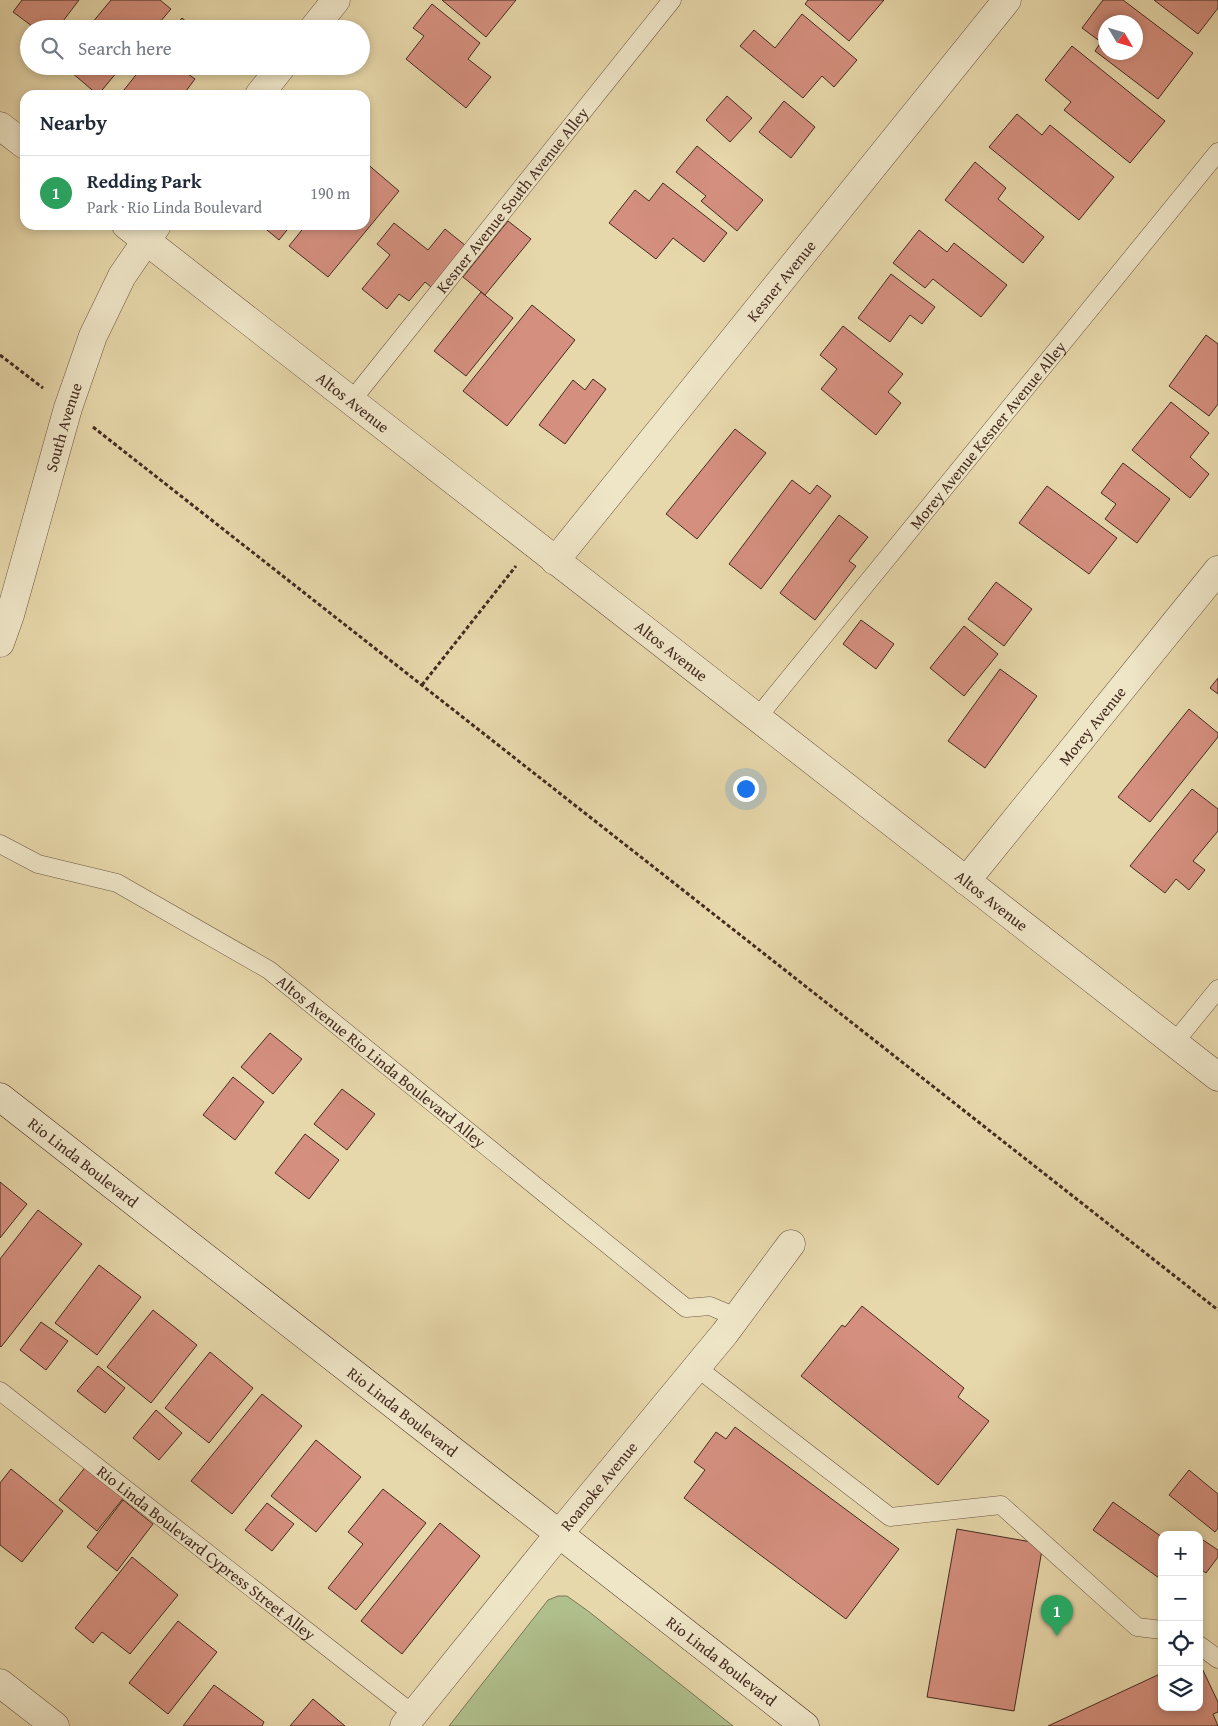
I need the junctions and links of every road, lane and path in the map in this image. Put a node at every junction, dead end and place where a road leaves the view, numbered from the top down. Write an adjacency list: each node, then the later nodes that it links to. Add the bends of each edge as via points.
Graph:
1 (336, 0): 4 (street)
2 (672, 0): 13 (lane, Kesner Avenue South Avenue Alley)
3 (1006, 0): 16 (street, Kesner Avenue)
4 (319, 20)
5 (275, 75): 6 (street)
6 (263, 90)
7 (0, 126): 8 (street)
8 (20, 141)
9 (1218, 152): 20 (lane, Morey Avenue Kesner Avenue Alley)
10 (143, 230): 13 (street, Altos Avenue); 18 (street, South Avenue, via 93,336 68,408)
11 (0, 355): 12 (path)
12 (42, 387)
13 (352, 400): 16 (street, Altos Avenue)
14 (96, 429): 19 (path)
15 (520, 561): 19 (path)
16 (555, 561): 20 (street, Altos Avenue)
17 (1218, 570): 22 (street, Morey Avenue)
18 (0, 643)
19 (422, 685): 28 (path)
20 (757, 718): 22 (street, Altos Avenue)
21 (0, 844): 29 (lane, Altos Avenue Rio Linda Boulevard Alley, via 38,864 117,883 269,970 686,1308 710,1306)
22 (966, 881): 24 (street, Altos Avenue)
23 (1218, 989): 24 (lane)
24 (1174, 1043): 25 (street, Altos Avenue)
25 (1218, 1078)
26 (0, 1097): 32 (street, Rio Linda Boulevard)
27 (791, 1244): 29 (street, Roanoke Avenue)
28 (1218, 1310)
29 (736, 1317): 30 (street, Roanoke Avenue)
30 (696, 1367): 32 (street, Roanoke Avenue); 33 (lane, via 890,1517 1001,1505 1137,1627)
31 (0, 1391): 37 (lane, Rio Linda Boulevard Cypress Street Alley)
32 (559, 1534): 37 (street, Roanoke Avenue); 39 (street, Rio Linda Boulevard)
33 (1158, 1630)
34 (1203, 1648): 35 (lane)
35 (1218, 1659)
36 (0, 1683): 38 (street)
37 (409, 1720)
38 (55, 1726)
39 (805, 1726)

